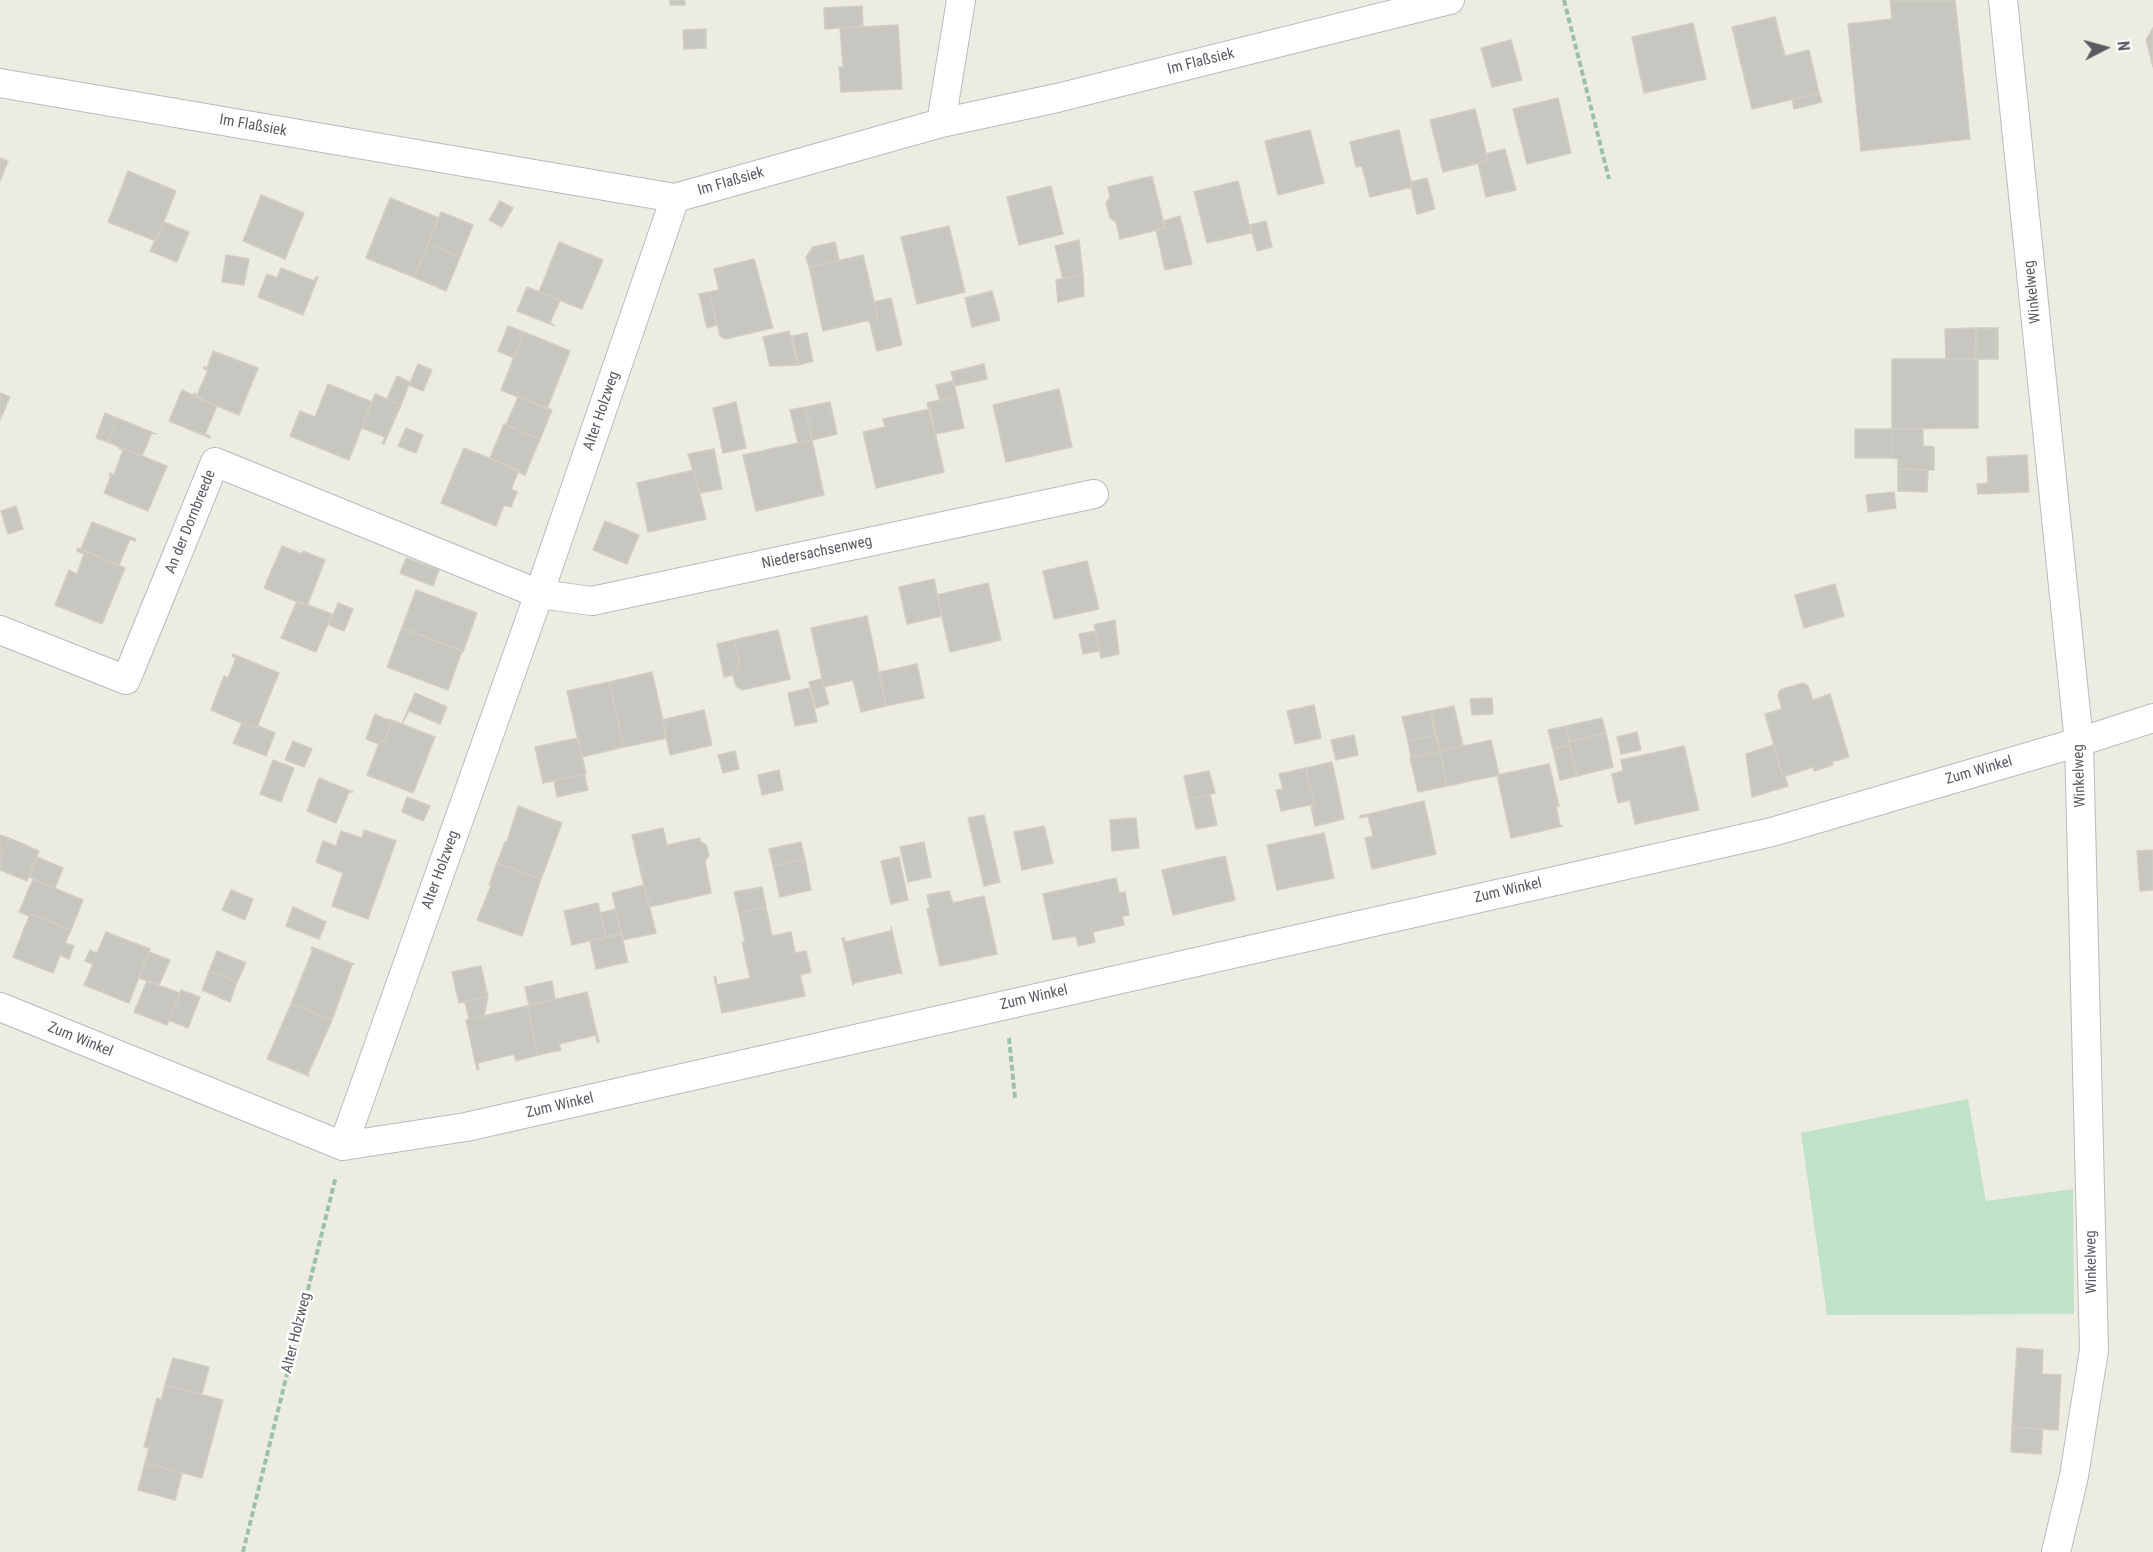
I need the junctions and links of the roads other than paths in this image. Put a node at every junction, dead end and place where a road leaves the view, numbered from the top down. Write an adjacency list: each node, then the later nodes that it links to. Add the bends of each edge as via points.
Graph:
1 (961, 0): 5 (street)
2 (1450, 0): 5 (street, Im Flaßsiek, via 1057,99)
3 (2003, 0): 11 (street, Winkelweg)
4 (0, 83): 6 (street, Im Flaßsiek)
5 (941, 123): 6 (street, Im Flaßsiek)
6 (675, 198): 8 (street, Alter Holzweg)
7 (1094, 494): 8 (street, Niedersachsenweg, via 592,601)
8 (539, 594): 9 (street, An der Dornbreede, via 215,462 126,680); 13 (street, Alter Holzweg)
9 (0, 630)
10 (2153, 718): 11 (street, Zum Winkel)
11 (2079, 742): 13 (street, Zum Winkel, via 1772,832 466,1127); 14 (street, Winkelweg, via 2094,1350 2074,1476)
12 (0, 1007): 13 (street, Zum Winkel)
13 (343, 1146)
14 (2056, 1552)

